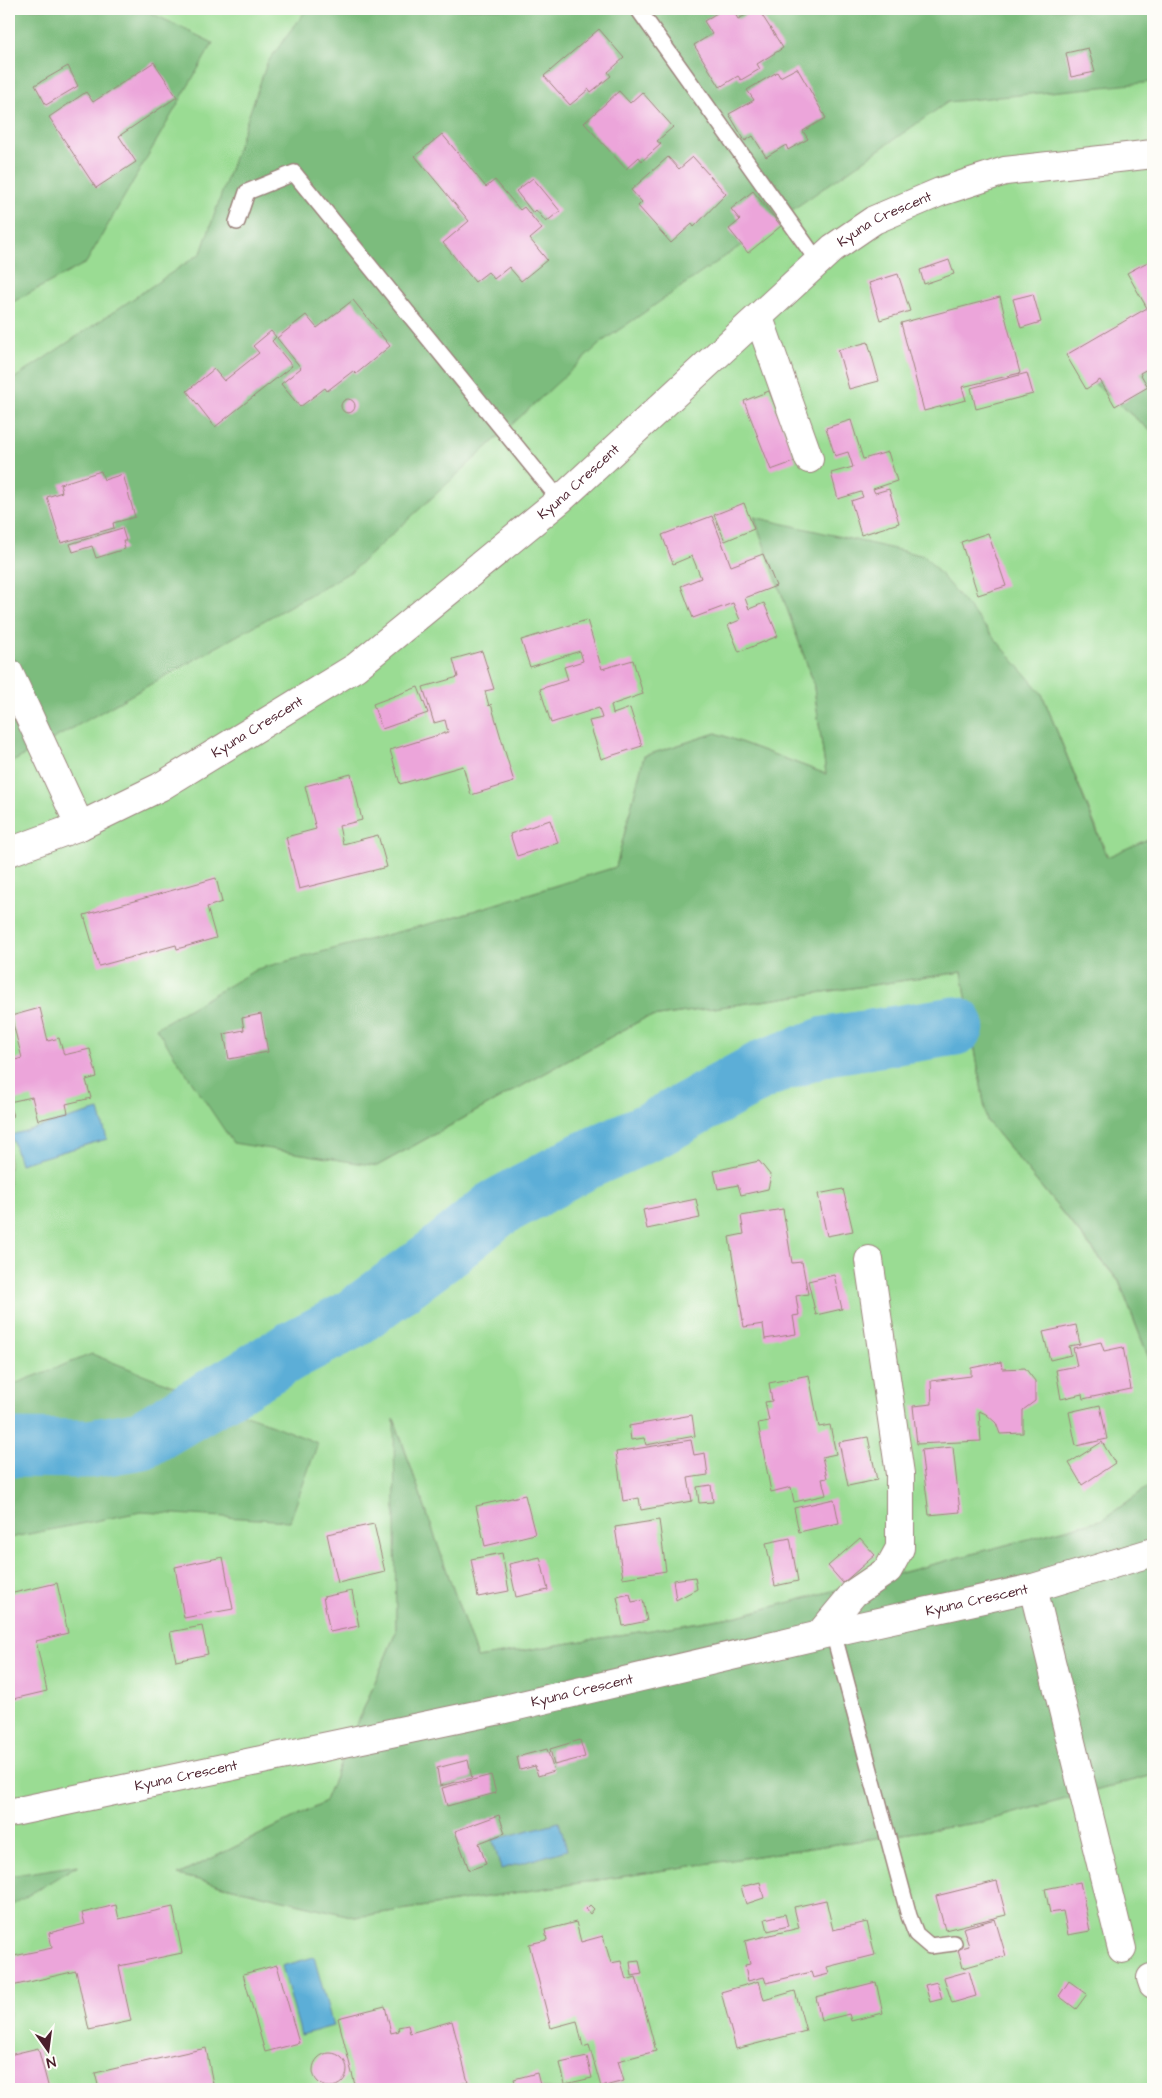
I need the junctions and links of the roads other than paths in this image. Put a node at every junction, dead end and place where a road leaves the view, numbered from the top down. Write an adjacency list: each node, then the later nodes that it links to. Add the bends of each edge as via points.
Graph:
1 (638, 9): 4 (lane)
2 (1153, 154): 4 (street, Kyuna Crescent, via 1005,171 940,192 874,220 833,248)
3 (237, 222): 7 (lane, via 247,192 294,172)
4 (819, 263): 5 (street, Kyuna Crescent)
5 (759, 318): 6 (street); 7 (street, Kyuna Crescent)
6 (809, 459)
7 (560, 500): 9 (street, Kyuna Crescent, via 356,667 160,787)
8 (9, 673): 9 (street)
9 (80, 826): 10 (street, Kyuna Crescent)
10 (9, 852)
11 (869, 1260): 14 (street, via 900,1474 900,1548 888,1570 854,1593)
12 (1153, 1552): 13 (street, Kyuna Crescent)
13 (1033, 1588): 14 (street, Kyuna Crescent); 17 (street)
14 (826, 1633): 15 (street, Kyuna Crescent, via 500,1710); 16 (lane, via 916,1934 930,1946)
15 (9, 1813)
16 (954, 1943)
17 (1122, 1949)

